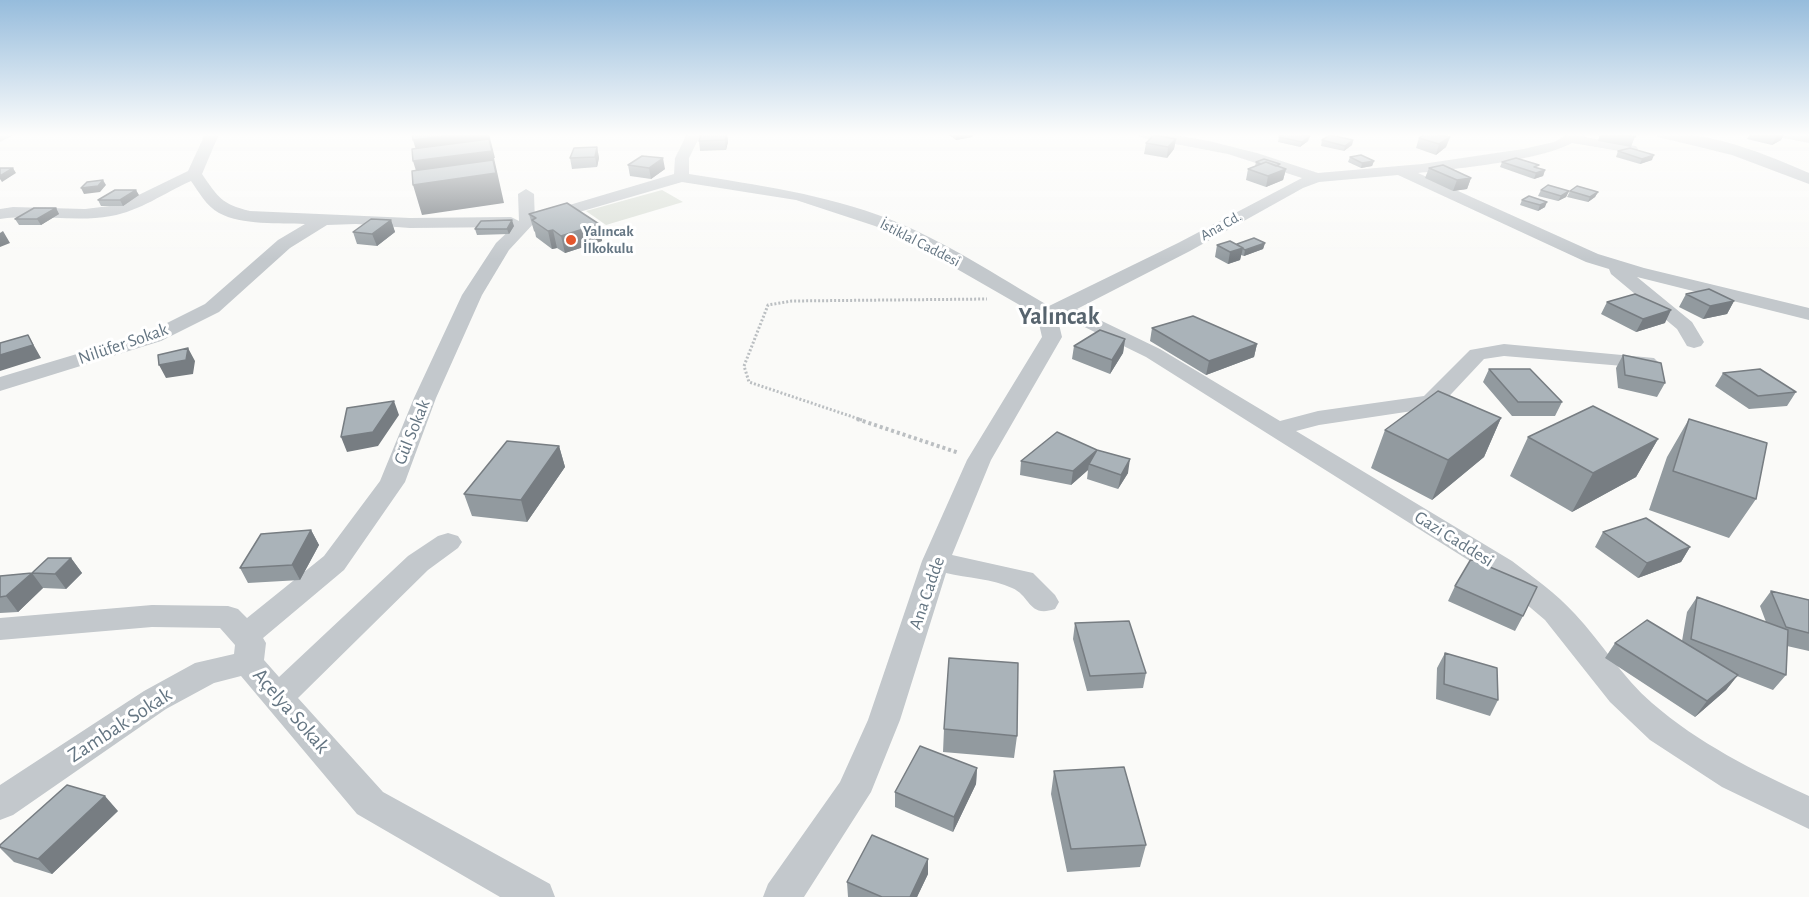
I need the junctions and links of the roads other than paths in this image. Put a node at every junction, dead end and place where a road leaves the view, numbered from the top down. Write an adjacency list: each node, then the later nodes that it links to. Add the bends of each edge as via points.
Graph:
1 (189, 176): 9 (street, via 121,209 98,214)
2 (196, 176): 10 (street, via 211,199 225,210 250,216)
3 (1311, 176): 7 (street)
4 (1338, 176): 7 (street, Ana Cd.)
5 (1413, 176): 12 (street)
6 (681, 177): 11 (street); 13 (street, İstiklal Caddesi, via 798,196 881,222)
7 (1316, 178): 13 (street, Ana Cd., via 1184,247)
8 (526, 194): 11 (street)
9 (0, 214)
10 (323, 220): 11 (street); 17 (street, Nilüfer Sokak, via 284,244 212,308 154,336)
11 (527, 222): 23 (street, Gül Sokak, via 502,247 471,294 392,482 334,563)
12 (1605, 262): 14 (street); 15 (street, via 1685,326)
13 (1044, 306): 18 (street, Gazi Caddesi, via 1153,353); 20 (street, Ana Cadde, via 1052,337 979,460)
14 (1809, 314)
15 (1694, 342)
16 (1647, 362): 18 (street, via 1504,350 1477,354 1431,402 1317,418)
17 (0, 384)
18 (1276, 429): 26 (street, Gazi Caddesi, via 1502,568 1546,602 1622,694 1659,728 1745,784)
19 (448, 542): 24 (street, via 418,563)
20 (936, 561): 21 (street, via 1023,580); 28 (street, Ana Cadde, via 884,720 853,792)
21 (1046, 602)
22 (0, 628): 23 (street, Açelya Sokak, via 152,616 228,617)
23 (247, 650): 24 (street, Açelya Sokak); 25 (street, Zambak Sokak, via 155,700)
24 (279, 696): 27 (street, Açelya Sokak, via 370,803)
25 (0, 804)
26 (1809, 813)
27 (536, 897)
28 (782, 897)

